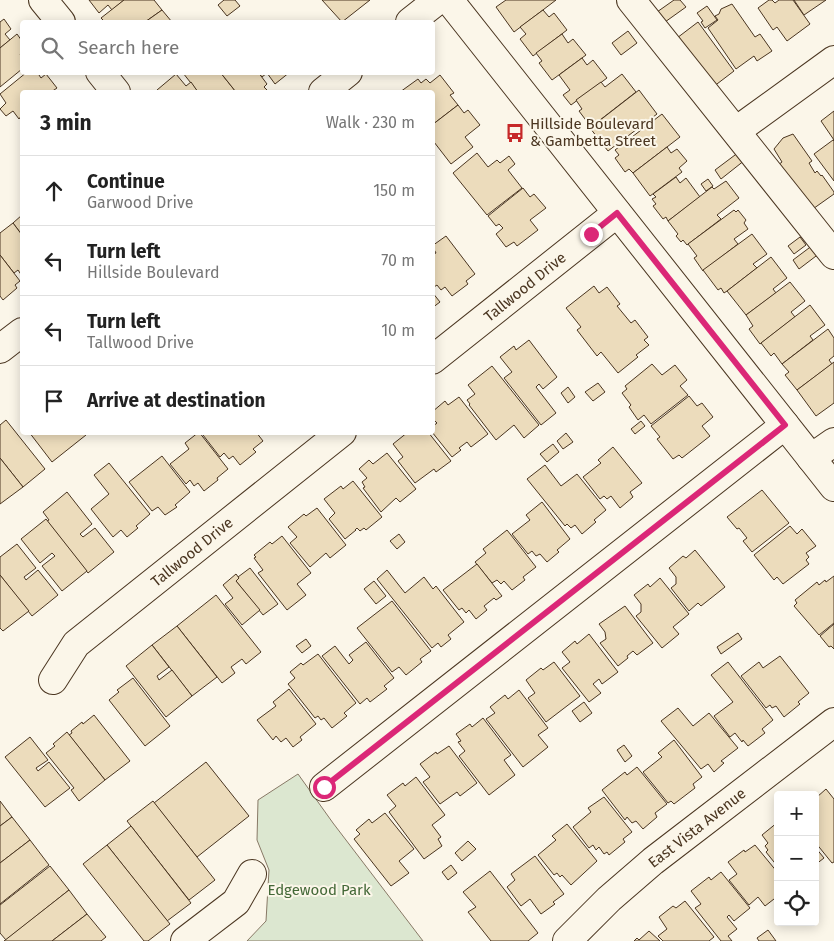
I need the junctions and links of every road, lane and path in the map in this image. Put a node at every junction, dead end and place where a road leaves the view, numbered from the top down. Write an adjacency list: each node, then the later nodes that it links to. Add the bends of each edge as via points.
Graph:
1 (43, 0): 5 (street)
2 (438, 0): 6 (street)
3 (449, 0): 13 (street)
4 (631, 0): 12 (street)
5 (59, 20)
6 (413, 20)
7 (834, 60): 12 (street)
8 (102, 75): 10 (street)
9 (344, 75): 11 (street)
10 (114, 90)
11 (326, 90)
12 (736, 131): 14 (street)
13 (617, 213): 17 (street, Tallwood Drive); 18 (street)
14 (834, 255)
15 (20, 334): 16 (street)
16 (0, 349)
17 (435, 358)
18 (785, 425): 21 (street); 25 (street)
19 (338, 435): 23 (street, Tallwood Drive, via 76,644)
20 (834, 442): 21 (street)
21 (811, 458): 22 (street)
22 (834, 487)
23 (53, 680)
24 (834, 722): 28 (street, East Vista Avenue, via 652,861)
25 (324, 787)
26 (252, 874): 27 (street, via 236,902)
27 (185, 941)
28 (567, 941)

